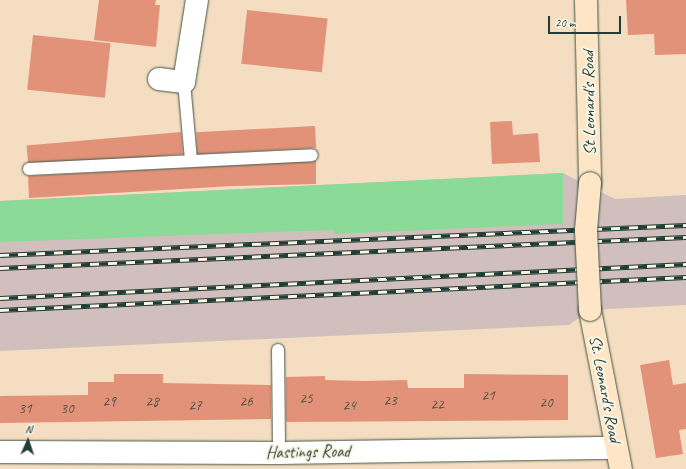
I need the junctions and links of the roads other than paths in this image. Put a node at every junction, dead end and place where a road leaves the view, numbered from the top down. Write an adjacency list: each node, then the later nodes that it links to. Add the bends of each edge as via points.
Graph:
1 (197, 0): 4 (street)
2 (586, 0): 8 (street, St Leonard's Road, bridge, via 590,182 586,230)
3 (159, 78): 4 (street)
4 (184, 82): 6 (lane)
5 (312, 155): 6 (lane)
6 (191, 161): 7 (lane)
7 (29, 169)
8 (590, 310): 10 (street, St. Leonard's Road)
9 (278, 350): 12 (lane)
10 (616, 448): 12 (street, Hastings Road); 13 (street, St. Leonard's Road)
11 (0, 452): 12 (street, Hastings Road)
12 (279, 453)
13 (621, 469)

